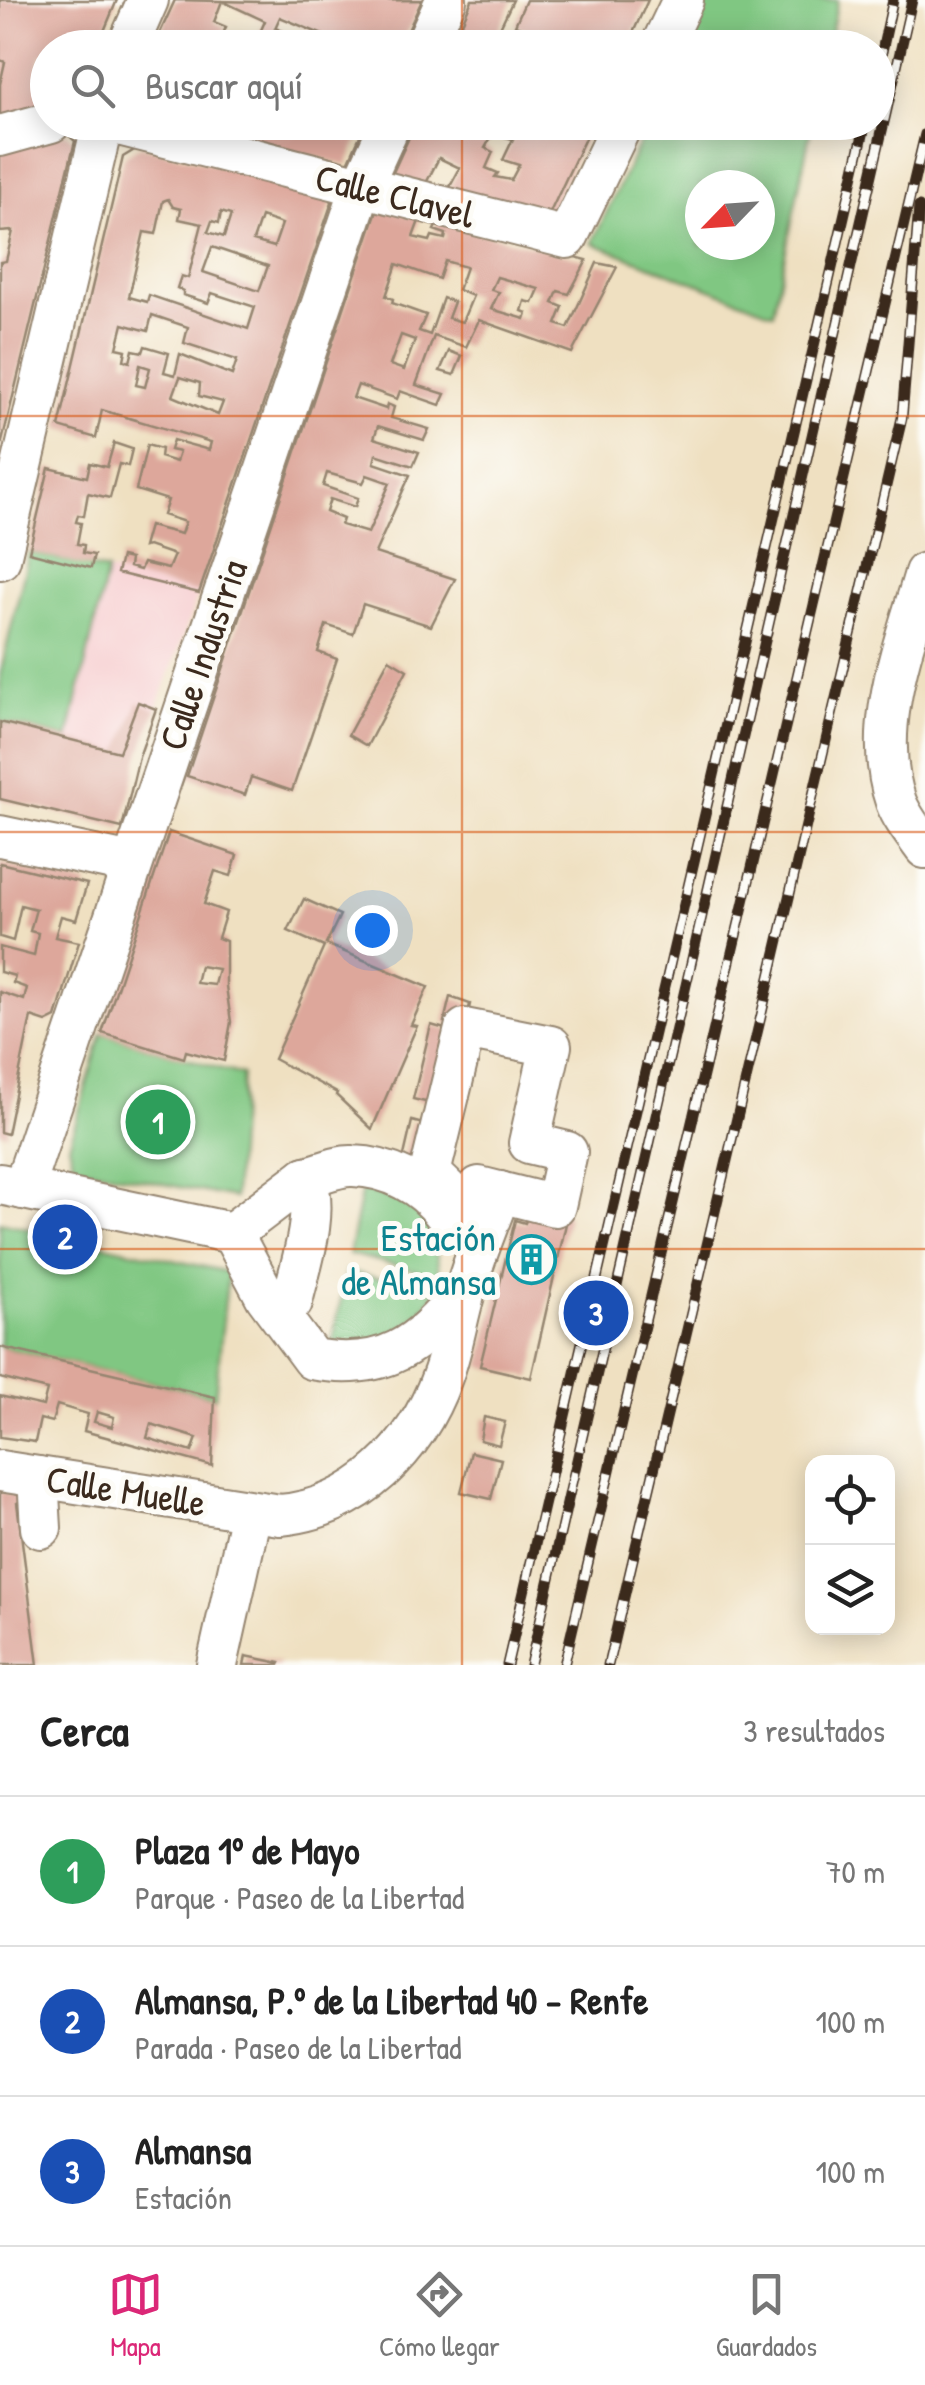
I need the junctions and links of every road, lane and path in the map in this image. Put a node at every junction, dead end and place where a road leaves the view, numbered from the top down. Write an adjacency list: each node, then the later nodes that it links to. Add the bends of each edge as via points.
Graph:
1 (148, 0): 4 (street)
2 (446, 0): 5 (street)
3 (683, 0): 6 (street)
4 (135, 30)
5 (432, 30)
6 (669, 30)
7 (30, 128): 8 (street)
8 (0, 136)
9 (101, 140): 14 (street)
10 (175, 140): 13 (street, Calle Clavel)
11 (382, 140): 13 (street, Calle Industria)
12 (615, 140): 13 (street, Calle Clavel, via 567,238)
13 (361, 188): 18 (street, Calle Industria)
14 (0, 559)
15 (925, 573): 17 (street, via 897,669 889,740 897,804)
16 (0, 836): 18 (street)
17 (925, 848)
18 (132, 864): 20 (street, Calle Industria)
19 (306, 1178): 22 (street); 23 (street, via 351,1165 411,1181 427,1192 450,1221); 24 (street, via 312,1197 303,1252 292,1302)
20 (12, 1187): 22 (street)
21 (500, 1192): 21 (street, via 556,1206 567,1152 529,1142 551,1046 465,1028 430,1173 470,1220 479,1187); 23 (street, Calle Muelle)
22 (232, 1233): 24 (street)
23 (464, 1292): 24 (street, via 421,1338 360,1363 312,1359); 26 (street, Calle Muelle, via 437,1390 392,1461 354,1492 315,1510)
24 (279, 1312)
25 (19, 1474): 26 (street, Calle Muelle); 27 (street)
26 (251, 1513): 28 (street)
27 (41, 1528)
28 (217, 1665)

